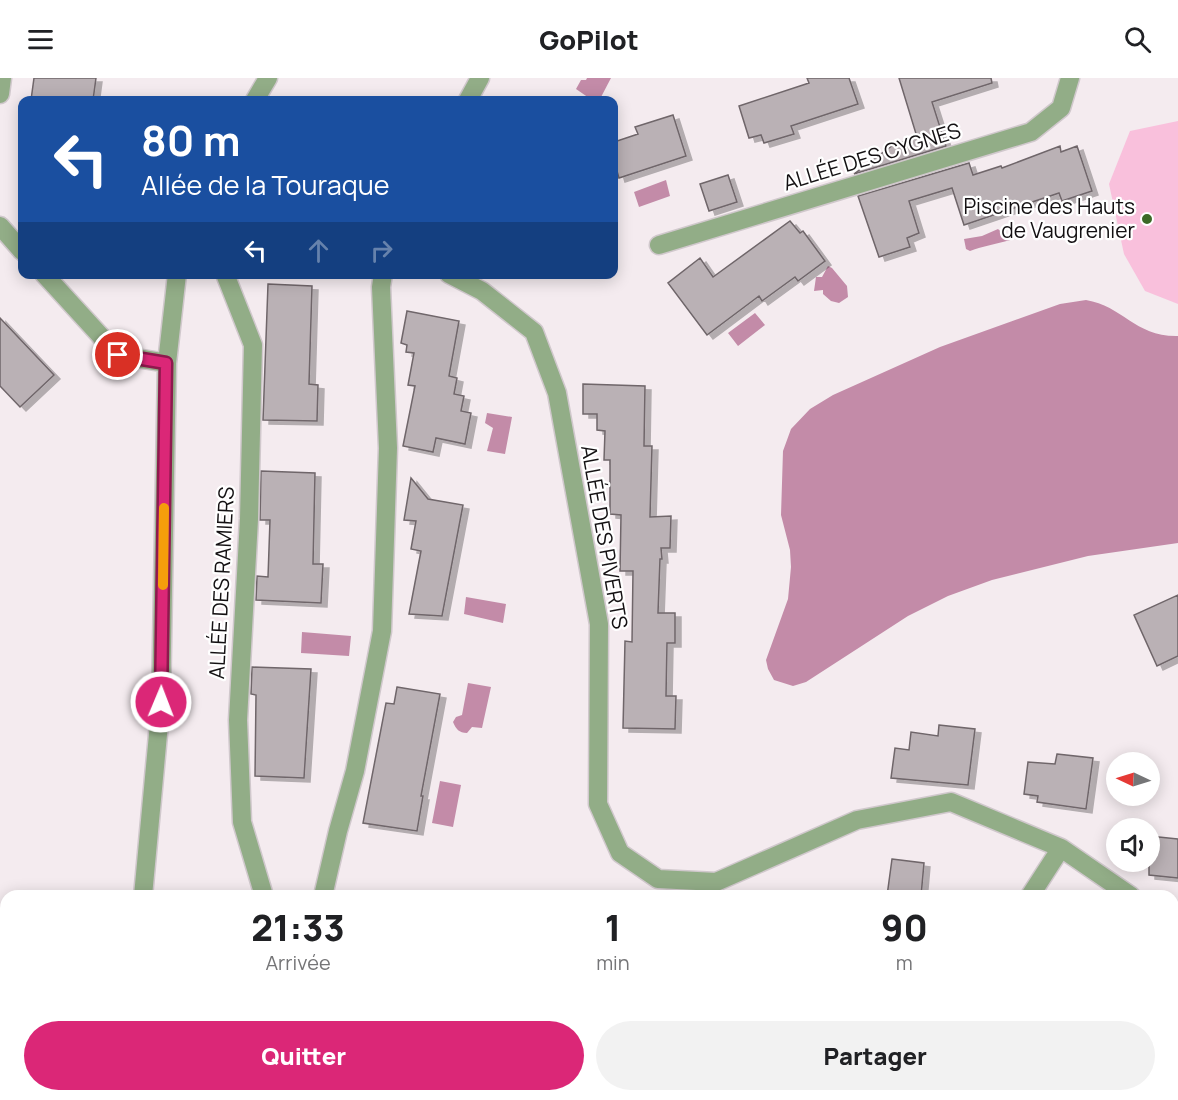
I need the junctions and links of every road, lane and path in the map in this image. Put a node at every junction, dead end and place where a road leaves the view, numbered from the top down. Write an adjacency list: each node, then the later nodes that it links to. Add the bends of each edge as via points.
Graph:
1 (2, 78): 5 (street)
2 (268, 78): 6 (street)
3 (480, 78): 7 (street)
4 (1070, 78): 9 (street, ALLÉE DES CYGNES, via 1061,108 1031,132)
5 (0, 94)
6 (257, 96)
7 (470, 96)
8 (0, 226): 10 (street)
9 (659, 245)
10 (18, 246)
11 (49, 279): 16 (street, via 118,355)
12 (176, 279): 16 (street)
13 (227, 279): 19 (street, ALLÉE DES RAMIERS, via 253,345 238,720 243,822)
14 (382, 279): 20 (street, via 388,448 382,631 356,771)
15 (459, 279): 17 (street, ALLÉE DES PIVERTS, via 482,291 534,332 557,393 599,624 598,804 620,853 658,879 716,882 857,820 951,802)
16 (166, 363): 18 (street, via 161,702)
17 (1061, 848): 21 (street); 22 (street)
18 (144, 890)
19 (262, 890)
20 (324, 890)
21 (1034, 890)
22 (1122, 890)

